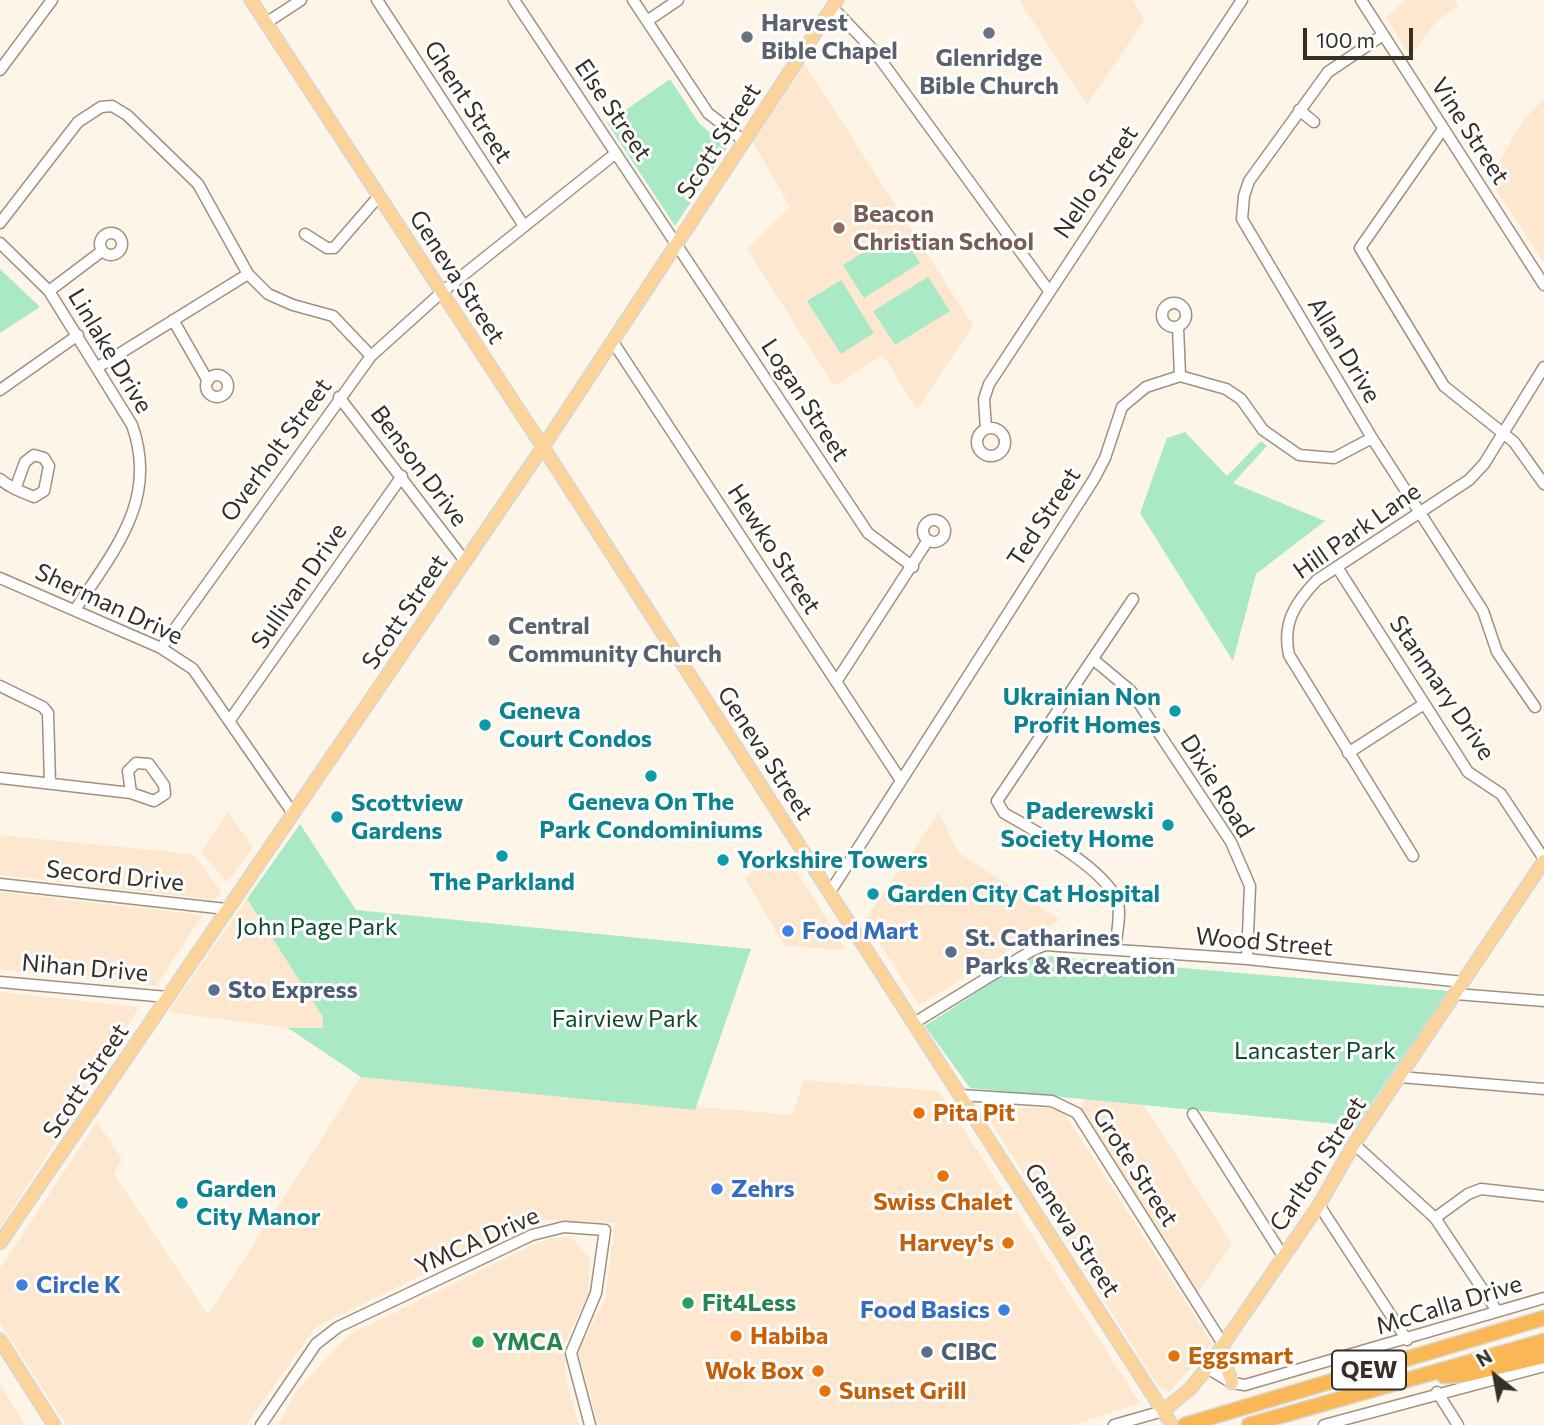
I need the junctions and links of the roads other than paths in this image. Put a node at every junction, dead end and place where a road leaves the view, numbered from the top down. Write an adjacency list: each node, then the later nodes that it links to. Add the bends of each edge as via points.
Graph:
1 (52, 0): 14 (street)
2 (251, 0): 12 (main road, Geneva Street)
3 (300, 0): 12 (street)
4 (377, 0): 22 (street, Ghent Street)
5 (514, 0): 19 (street, Else Street)
6 (633, 0): 11 (street)
7 (678, 0): 11 (street)
8 (1242, 0): 30 (street, Nello Street)
9 (1361, 0): 13 (street, Vine Street)
10 (835, 3): 18 (main road, Scott Street); 30 (street)
11 (647, 21): 18 (street, via 708,113)
12 (266, 23): 20 (main road, Geneva Street)
13 (1383, 36): 15 (street, Allan Drive, via 1328,72); 17 (street, Vine Street)
14 (0, 70)
15 (1299, 110): 16 (street); 45 (street, Allan Drive, via 1249,181 1242,219)
16 (1314, 122)
17 (1443, 128): 28 (street, Vine Street); 44 (street, via 1360,248 1444,386)
18 (744, 141): 25 (main road, Scott Street)
19 (616, 153): 22 (street, Overholt Street); 25 (street, Else Street)
20 (379, 196): 23 (street, via 334,248); 31 (main road, Geneva Street)
21 (0, 223): 27 (street, via 78,121 112,106 198,184)
22 (523, 226): 31 (street, Overholt Street)
23 (305, 234)
24 (0, 243): 29 (street, Linlake Drive)
25 (677, 243): 35 (main road, Scott Street); 54 (street, Logan Street, via 868,533)
26 (102, 251): 29 (street)
27 (248, 274): 32 (street); 36 (street, via 277,299 333,316)
28 (1544, 285)
29 (49, 291): 34 (street, Linlake Drive)
30 (1049, 291): 43 (street, Nello Street, via 989,384 984,399)
31 (442, 292): 36 (street, Overholt Street); 46 (main road, Geneva Street)
32 (173, 320): 37 (street); 40 (street)
33 (1178, 327): 39 (street)
34 (78, 335): 37 (street, Linlake Drive); 41 (street)
35 (613, 342): 46 (main road, Scott Street); 61 (street, Hewko Street)
36 (371, 356): 42 (street, Overholt Street)
37 (98, 367): 58 (street, Linlake Drive, via 132,425 141,449 142,470 130,525)
38 (1544, 368): 44 (street, Hill Park Lane)
39 (1180, 376): 45 (street, via 1234,394 1263,430 1299,455 1334,458); 68 (street, Ted Street, via 1146,387 1122,407 1094,479)
40 (208, 381)
41 (0, 390)
42 (339, 397): 47 (street, Benson Drive); 59 (street, Overholt Street)
43 (986, 429)
44 (1503, 434): 49 (street, via 1524,453); 51 (street, Hill Park Lane, via 1469,480)
45 (1372, 438): 51 (street, Allan Drive)
46 (543, 447): 53 (main road, Scott Street); 75 (main road, Geneva Street)
47 (402, 476): 53 (street, Benson Drive); 65 (street, Sullivan Drive)
48 (0, 479): 50 (street)
49 (1544, 484)
50 (15, 489)
51 (1420, 512): 55 (street, Hill Park Lane); 64 (street, Allan Drive, via 1482,611 1497,652)
52 (928, 540): 54 (street)
53 (465, 561): 71 (main road, Scott Street)
54 (913, 567): 61 (street)
55 (1337, 568): 63 (street, Stanmary Drive); 66 (street, Hill Park Lane, via 1297,601 1286,641 1289,655)
56 (0, 578): 58 (street, Sherman Drive)
57 (1133, 599): 60 (street)
58 (75, 610): 59 (street, Sherman Drive)
59 (161, 648): 65 (street, Sherman Drive, via 193,669)
60 (1094, 660): 77 (street, via 997,801 1004,813 1086,867 1111,890 1118,903); 78 (street, Dixie Road, via 1131,691 1231,842 1250,886)
61 (836, 682): 68 (street, Hewko Street)
62 (0, 686): 69 (street, via 48,713)
63 (1424, 704): 66 (street); 73 (street, Stanmary Drive, via 1468,772 1501,794)
64 (1535, 707)
65 (230, 720): 71 (street, Sherman Drive)
66 (1348, 753): 72 (street, Hill Park Lane)
67 (0, 778): 69 (street)
68 (900, 779): 75 (street, Ted Street)
69 (50, 783): 70 (street)
70 (131, 793)
71 (292, 812): 76 (main road, Scott Street)
72 (1413, 856)
73 (1544, 860): 80 (main road, Carlton Street)
74 (0, 884): 76 (street, Secord Drive)
75 (830, 892): 83 (main road, Geneva Street)
76 (226, 909): 81 (main road, Scott Street)
77 (1115, 950): 78 (street, Wood Street); 83 (street, Wood Street, via 1045,945)
78 (1247, 959): 80 (street, Wood Street)
79 (0, 982): 81 (street, Nihan Drive)
80 (1460, 988): 82 (street, Wood Street); 84 (main road, Carlton Street)
81 (167, 996): 92 (main road, Scott Street)
82 (1544, 1001)
83 (914, 1023): 86 (main road, Geneva Street)
84 (1400, 1077): 85 (street); 88 (main road, Carlton Street)
85 (1544, 1089)
86 (961, 1095): 100 (street, Grote Street, via 1052,1101 1077,1113); 107 (main road, Geneva Street)
87 (1193, 1114): 93 (street)
88 (1354, 1143): 90 (main road, Carlton Street); 91 (street)
89 (1544, 1196): 91 (street, via 1480,1189)
90 (1319, 1205): 93 (main road, Carlton Street); 97 (street)
91 (1435, 1218): 95 (street)
92 (0, 1243)
93 (1283, 1256): 100 (main road, Carlton Street)
94 (1544, 1298): 95 (street, McCalla Drive)
95 (1497, 1311): 97 (street, McCalla Drive)
96 (1544, 1318): 108 (highway, QEW)
97 (1407, 1340): 105 (street, McCalla Drive, via 1245,1385)
98 (0, 1341): 109 (main road)
99 (1544, 1341): 104 (highway, QEW)
100 (1223, 1344): 103 (main road, Carlton Street); 105 (main road)
101 (1544, 1356): 104 (highway, via 1464,1375)
102 (1544, 1366): 106 (street)
103 (1207, 1368): 105 (street); 107 (main road, Carlton Street)
104 (1415, 1378): 114 (highway, QEW)
105 (1232, 1383)
106 (1437, 1392): 115 (street); 116 (street)
107 (1163, 1411): 112 (street); 113 (main road, Geneva Street)
108 (1190, 1424)
109 (54, 1425)
110 (261, 1425): 111 (street, YMCA Drive, via 316,1344 338,1327 532,1234 564,1227 605,1230 596,1293 571,1353)
111 (590, 1425)
112 (1114, 1425)
113 (1172, 1425)
114 (1249, 1425)
115 (1328, 1425)
116 (1458, 1425)

